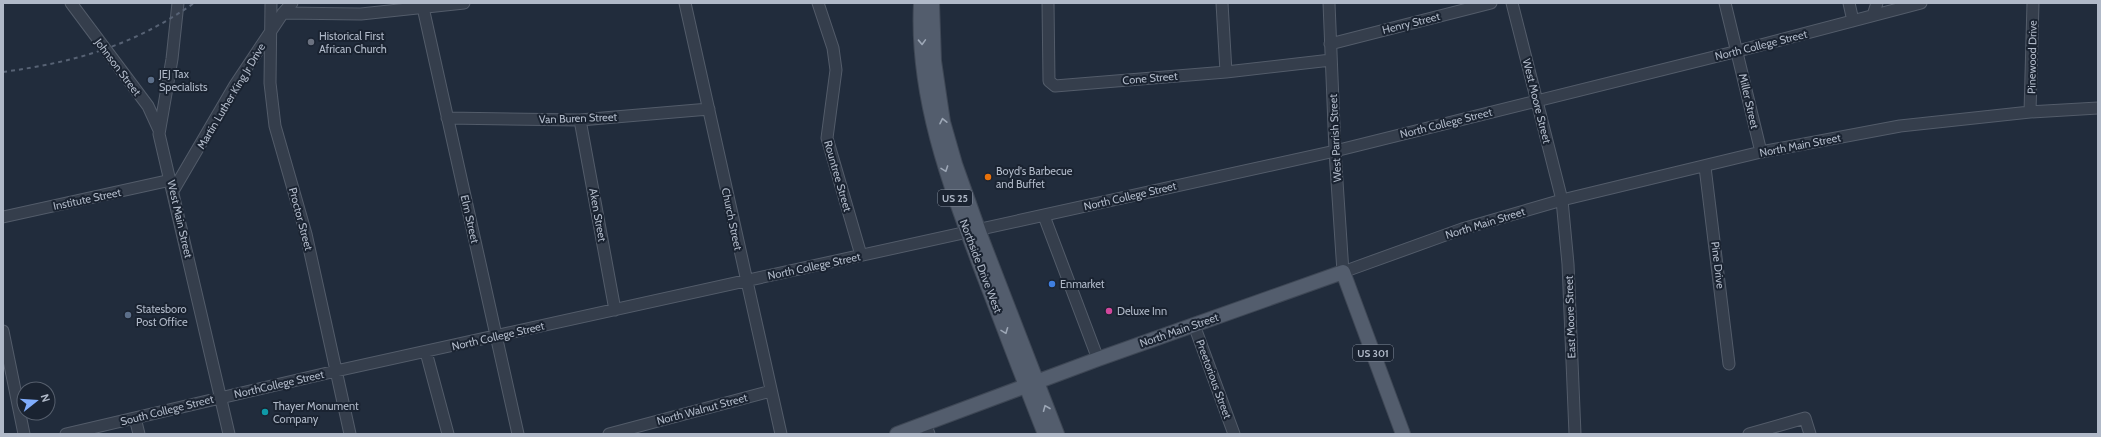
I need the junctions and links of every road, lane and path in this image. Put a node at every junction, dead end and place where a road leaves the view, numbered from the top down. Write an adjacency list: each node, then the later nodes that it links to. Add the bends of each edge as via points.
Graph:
1 (71, 3): 35 (street, Johnson Street, via 148,106 157,123)
2 (178, 3): 35 (street, West Main Street, via 172,59)
3 (272, 3): 24 (street, Proctor Street)
4 (292, 3): 21 (street, Martin Luther King Jr Drive)
5 (464, 3): 20 (street)
6 (685, 3): 31 (street, Church Street)
7 (818, 3): 44 (street, Rountree Street, via 833,48 836,70 826,138)
8 (921, 3): 43 (main road, Northside Drive West / US 25, one-way to 43, via 922,55 930,115 943,163)
9 (932, 3): 43 (main road, Northside Drive West / US 25, one-way to 9, via 943,122 934,61)
10 (1048, 3): 28 (street, Cone Street, via 1049,81 1055,86)
11 (1222, 3): 28 (street)
12 (1329, 3): 25 (street, West Parrish Street)
13 (1491, 3): 25 (street, Henry Street)
14 (1512, 3): 29 (street, West Moore Street)
15 (1725, 3): 26 (street, Miller Street)
16 (1849, 3): 23 (street)
17 (1876, 3): 22 (street)
18 (1921, 3): 22 (street, North College Street)
19 (2033, 3): 32 (street, Pinewood Drive)
20 (423, 5): 21 (street, via 361,14); 33 (street, Elm Street)
21 (283, 12): 24 (street, Martin Luther King Jr Drive)
22 (1873, 15): 23 (street, North College Street)
23 (1853, 21): 26 (street, North College Street)
24 (270, 31): 39 (street, Martin Luther King Jr Drive); 54 (street, Proctor Street, via 270,95 275,126 306,234)
25 (1330, 44): 27 (street, West Parrish Street)
26 (1738, 51): 29 (street, North College Street); 37 (street, Miller Street)
27 (1331, 60): 28 (street, Cone Street); 36 (street, West Parrish Street)
28 (1226, 72)
29 (1536, 101): 36 (street, North College Street); 40 (street, West Moore Street)
30 (2098, 108): 32 (street, North Main Street)
31 (709, 109): 34 (street, Van Buren Street); 46 (street, Church Street)
32 (2030, 112): 37 (street, North Main Street, via 1900,126)
33 (447, 118): 34 (street, Van Buren Street); 50 (street, Elm Street)
34 (580, 120): 47 (street, Aken Street)
35 (159, 134): 39 (street, West Main Street)
36 (1335, 151): 41 (street, North College Street); 45 (street, West Parrish Street)
37 (1761, 152): 38 (street, North Main Street)
38 (1705, 167): 40 (street, North Main Street); 53 (street, Pine Drive)
39 (172, 185): 42 (street, Institute Street); 57 (street, West Main Street)
40 (1562, 200): 45 (street, North Main Street, via 1462,229); 74 (street, East Moore Street, via 1568,264)
41 (1044, 216): 43 (street, North College Street); 52 (street)
42 (3, 217)
43 (973, 232): 44 (street, North College Street); 55 (main road, Northside Drive West / US 25)
44 (861, 256): 46 (street, North College Street)
45 (1343, 272): 48 (main road, North Main Street); 73 (main road, US 301)
46 (746, 281): 47 (street, North College Street); 56 (street, Church Street)
47 (615, 310): 50 (street, North College Street)
48 (1194, 325): 52 (main road, North Main Street); 72 (street, Preetorious Street)
49 (3, 331): 60 (street)
50 (496, 336): 51 (street, North College Street); 66 (street, Elm Street)
51 (426, 352): 54 (street, North College Street); 65 (street)
52 (1098, 358): 55 (main road, North Main Street)
53 (1729, 364)
54 (336, 371): 57 (street, NorthCollege Street); 64 (street, Proctor Street)
55 (1031, 384): 59 (main road, North Main Street); 70 (main road); 71 (main road, one-way to 55)
56 (771, 390): 67 (street, North Walnut Street); 68 (street, Church Street)
57 (221, 397): 58 (street, South College Street); 63 (street, West Main Street)
58 (135, 418): 61 (street, South College Street); 62 (street)
59 (927, 429): 69 (main road, North Main Street)
60 (24, 434)
61 (66, 434)
62 (139, 434)
63 (229, 434)
64 (350, 434)
65 (448, 434)
66 (518, 434)
67 (609, 434)
68 (781, 434)
69 (897, 434)
70 (1045, 434)
71 (1057, 434)
72 (1234, 434)
73 (1403, 434)
74 (1575, 434)
75 (1749, 434): 76 (street, via 1805,418)
76 (1810, 434)

